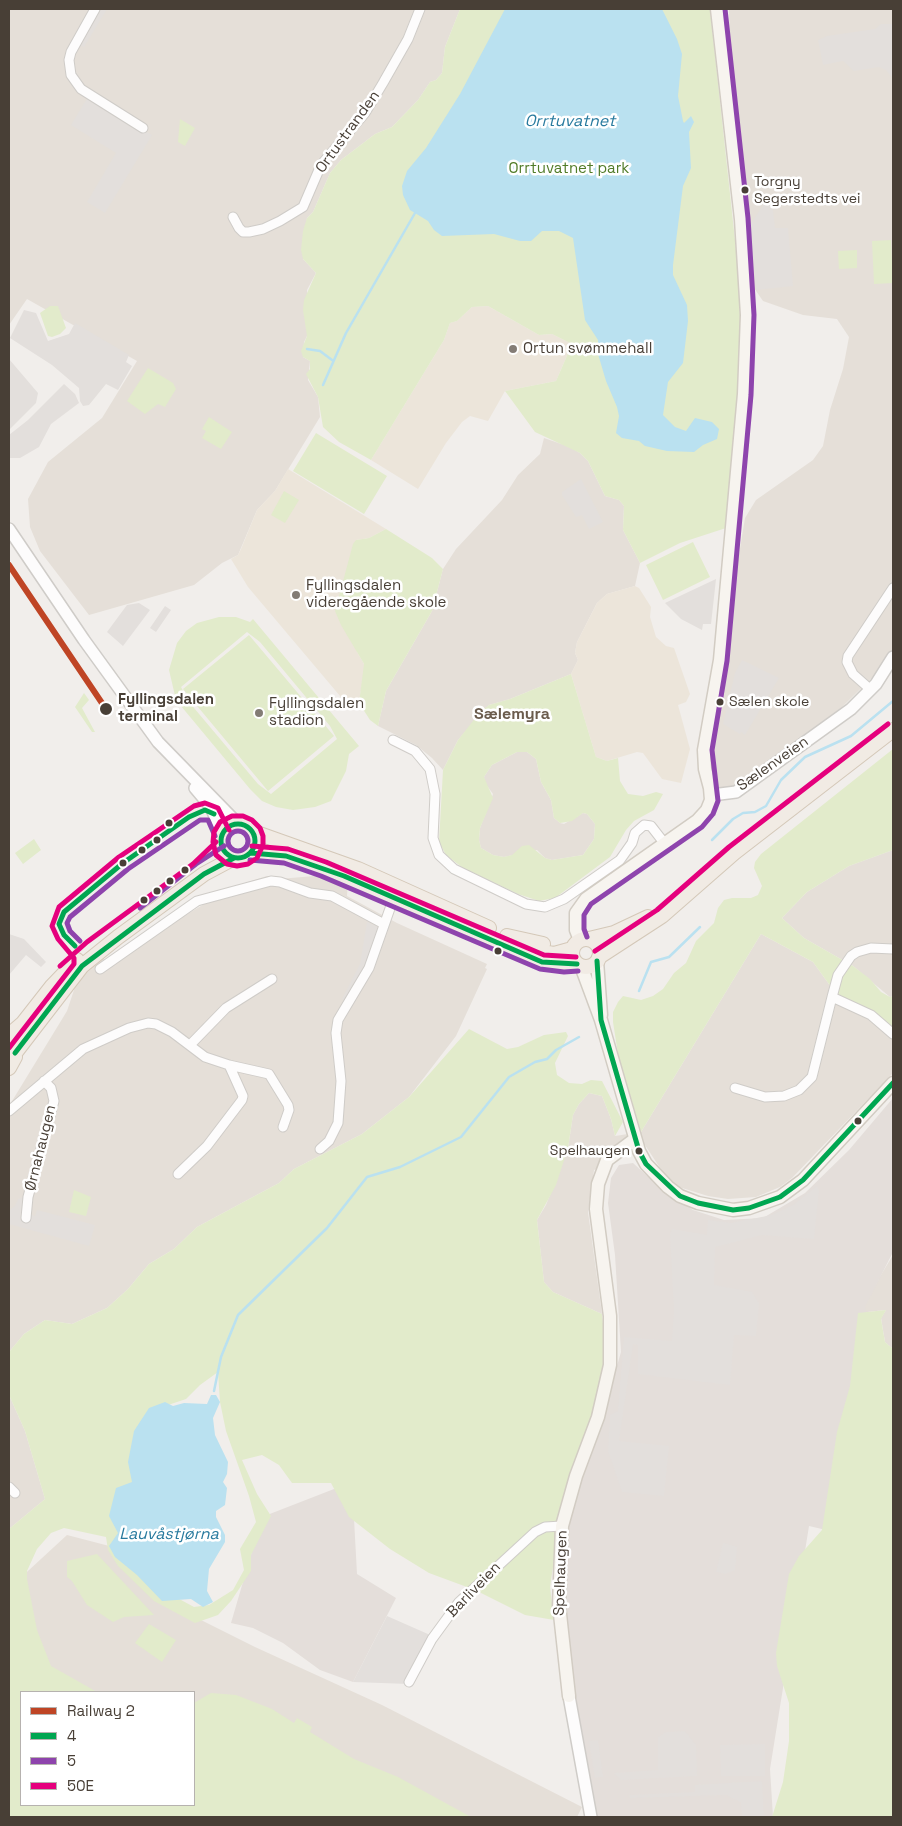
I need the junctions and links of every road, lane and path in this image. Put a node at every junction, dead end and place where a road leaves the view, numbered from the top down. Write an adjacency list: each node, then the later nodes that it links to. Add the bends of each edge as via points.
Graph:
1 (95, 9): 4 (street, via 71,52 71,74 81,89)
2 (420, 9): 5 (street, Ortustranden, via 408,39 365,113 321,165 303,207 280,222 250,232 243,232)
3 (717, 9): 12 (main road, via 744,254 747,315 744,394 720,660 704,750 704,770)
4 (143, 128)
5 (233, 217)
6 (10, 531): 13 (street, via 158,742); 14 (street, via 17,547 99,671 158,750 202,794)
7 (893, 588): 9 (street, via 848,656 847,662 853,674)
8 (893, 657): 9 (street, Sælenveien)
9 (871, 690): 12 (street, Sælenveien, via 742,788 733,793)
10 (893, 730): 20 (main road)
11 (393, 740): 16 (street, via 415,751 430,769 434,794 433,838 439,855 454,870 526,904 545,907 564,899 620,860 635,833 644,825 651,826)
12 (712, 795): 16 (main road, via 707,810 697,821)
13 (237, 823): 14 (main road); 15 (main road, via 247,825)
14 (222, 832): 17 (main road)
15 (254, 832): 18 (main road, via 256,843); 23 (main road, via 358,869 507,936 541,944)
16 (665, 844): 23 (main road, via 579,907 575,920)
17 (221, 847): 19 (main road); 32 (main road, via 198,870 72,964)
18 (251, 853): 19 (main road, via 243,858); 21 (main road, via 286,856)
19 (234, 858): 34 (main road, via 204,874 82,966)
20 (700, 881): 23 (main road, via 644,919 614,933); 25 (main road, via 662,916)
21 (394, 897): 22 (street); 26 (main road, via 542,962)
22 (384, 924): 27 (street, via 332,896 271,881 197,901); 43 (street, via 365,977 338,1020 336,1033 341,1081 338,1123 329,1141)
23 (579, 943): 25 (main road, via 597,944); 26 (main road, via 572,956)
24 (893, 948): 29 (street, via 871,948 851,956 838,975)
25 (598, 959): 26 (main road, via 590,966); 30 (main road)
26 (579, 965): 30 (main road)
27 (100, 969)
28 (272, 979): 33 (street, via 226,1008)
29 (832, 998): 31 (street, via 870,1015); 39 (street, via 812,1077 799,1090 784,1096 766,1097)
30 (601, 1020): 42 (main road)
31 (893, 1034)
32 (9, 1035)
33 (190, 1045): 35 (street, Ørnahaugen, via 204,1057); 37 (street, Ørnahaugen, via 164,1027 140,1024 83,1049)
34 (12, 1048): 36 (main road, via 15,1061)
35 (228, 1065): 41 (street, Ørnahaugen, via 269,1074 288,1106); 44 (street, via 242,1100 207,1146)
36 (9, 1068)
37 (44, 1081): 40 (street, Ørnahaugen); 45 (street, Ørnahaugen, via 51,1088 54,1101 28,1198)
38 (893, 1083): 42 (main road, via 803,1180 780,1197 749,1208 716,1208 680,1196 646,1164)
39 (735, 1088)
40 (9, 1111)
41 (283, 1127)
42 (635, 1140): 46 (main road, Spelhaugen, via 607,1160 598,1184 596,1209 610,1316 610,1365 598,1417)
43 (320, 1149)
44 (178, 1174)
45 (26, 1218)
46 (562, 1526): 47 (street, Barliveien, via 545,1526 535,1532 459,1602 432,1639); 48 (main road, Spelhaugen, via 559,1605)
47 (409, 1682)
48 (569, 1696): 49 (street, Spelhaugen)
49 (591, 1817)

